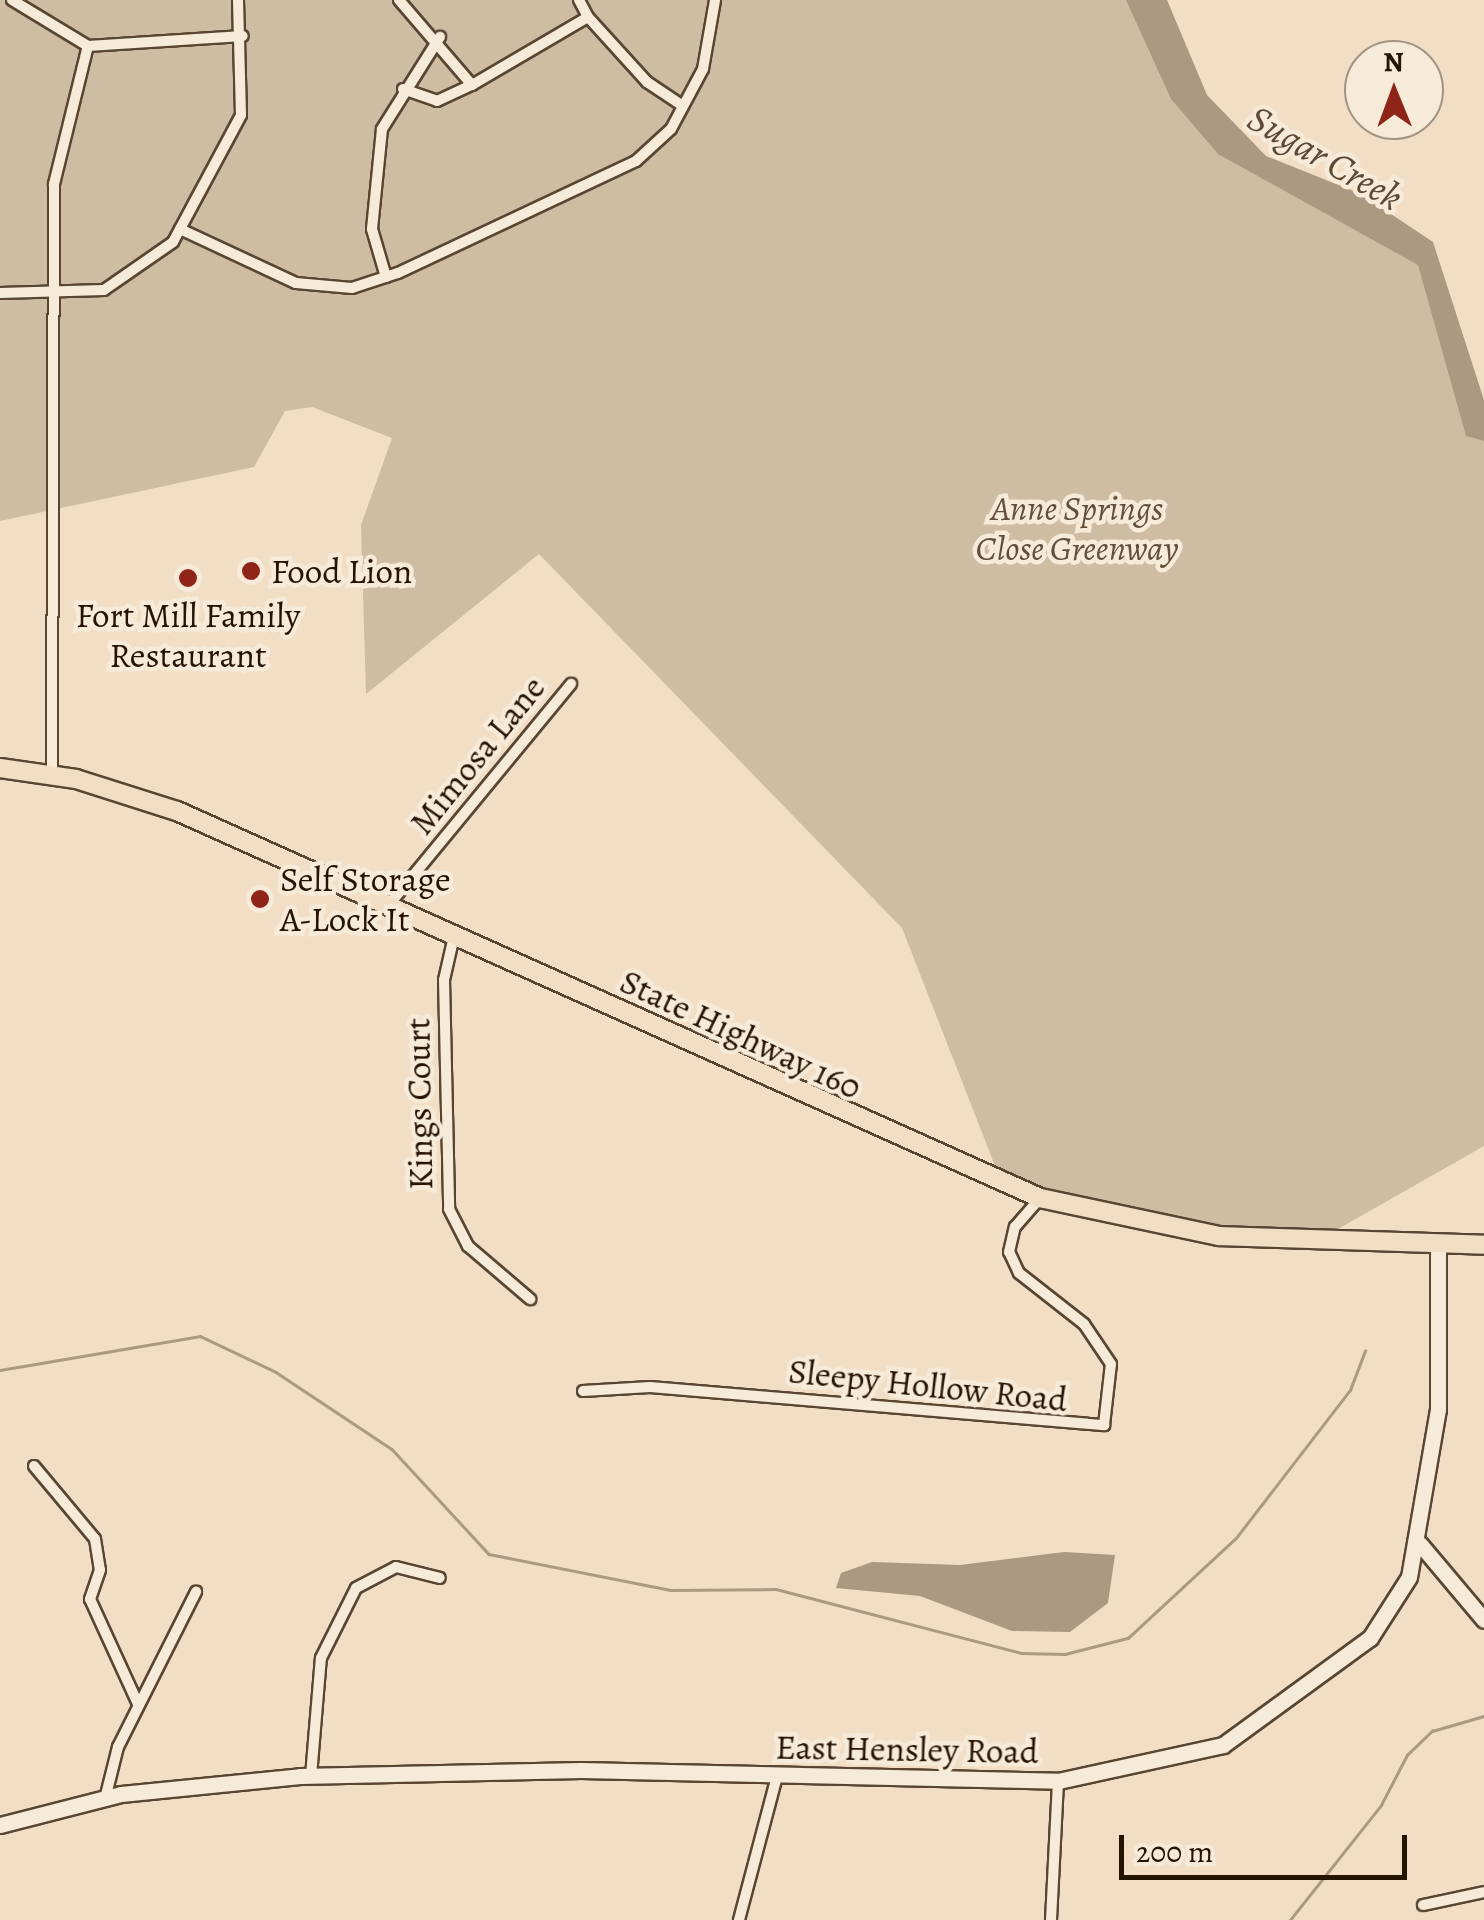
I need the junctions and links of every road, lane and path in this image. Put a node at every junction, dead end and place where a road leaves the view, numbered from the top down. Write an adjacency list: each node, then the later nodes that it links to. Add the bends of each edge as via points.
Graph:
1 (12, 0): 9 (street)
2 (238, 0): 7 (street)
3 (399, 0): 8 (street)
4 (579, 0): 6 (street)
5 (715, 0): 12 (street, via 713,40)
6 (588, 17): 10 (street); 12 (street, via 647,82)
7 (243, 36): 9 (street); 13 (street, via 241,115)
8 (440, 37): 10 (street); 11 (street)
9 (88, 46): 16 (street, via 56,164)
10 (472, 85): 11 (street, via 437,101)
11 (403, 90): 14 (street, via 382,129 372,190)
12 (684, 106): 14 (street, via 636,161)
13 (180, 229): 14 (street, via 296,284 352,288); 16 (street, via 130,279)
14 (386, 277)
15 (0, 293): 16 (street)
16 (54, 294): 19 (street)
17 (571, 684): 20 (street, Mimosa Lane)
18 (0, 768): 19 (main road, State Highway 160)
19 (52, 774): 20 (main road, State Highway 160, via 177,812)
20 (387, 907): 21 (main road, State Highway 160)
21 (454, 936): 22 (main road, State Highway 160); 25 (street, Kings Court, via 444,980 449,1209 468,1246)
22 (1040, 1198): 23 (main road, State Highway 160, via 1219,1236); 26 (street, Sleepy Hollow Road, via 1015,1227 1009,1252 1019,1274 1084,1324 1111,1364 1104,1425 650,1388)
23 (1438, 1244): 24 (main road, State Highway 160); 28 (main road, East Hensley Road, via 1438,1410)
24 (1484, 1245)
25 (530, 1299)
26 (583, 1390)
27 (34, 1466): 32 (street, via 94,1538 100,1570 90,1598)
28 (1420, 1544): 31 (main road); 35 (main road, East Hensley Road, via 1388,1618 1268,1716 1209,1749)
29 (440, 1578): 33 (street, via 396,1568 356,1588 321,1658)
30 (196, 1592): 32 (street)
31 (1484, 1620)
32 (138, 1704): 36 (street)
33 (311, 1776): 34 (main road, East Hensley Road); 36 (main road, East Hensley Road)
34 (777, 1776): 35 (main road, East Hensley Road); 40 (street)
35 (1058, 1782): 41 (street)
36 (105, 1799): 37 (main road, East Hensley Road)
37 (0, 1825)
38 (1484, 1892): 39 (street)
39 (1423, 1905)
40 (739, 1920)
41 (1051, 1920)

